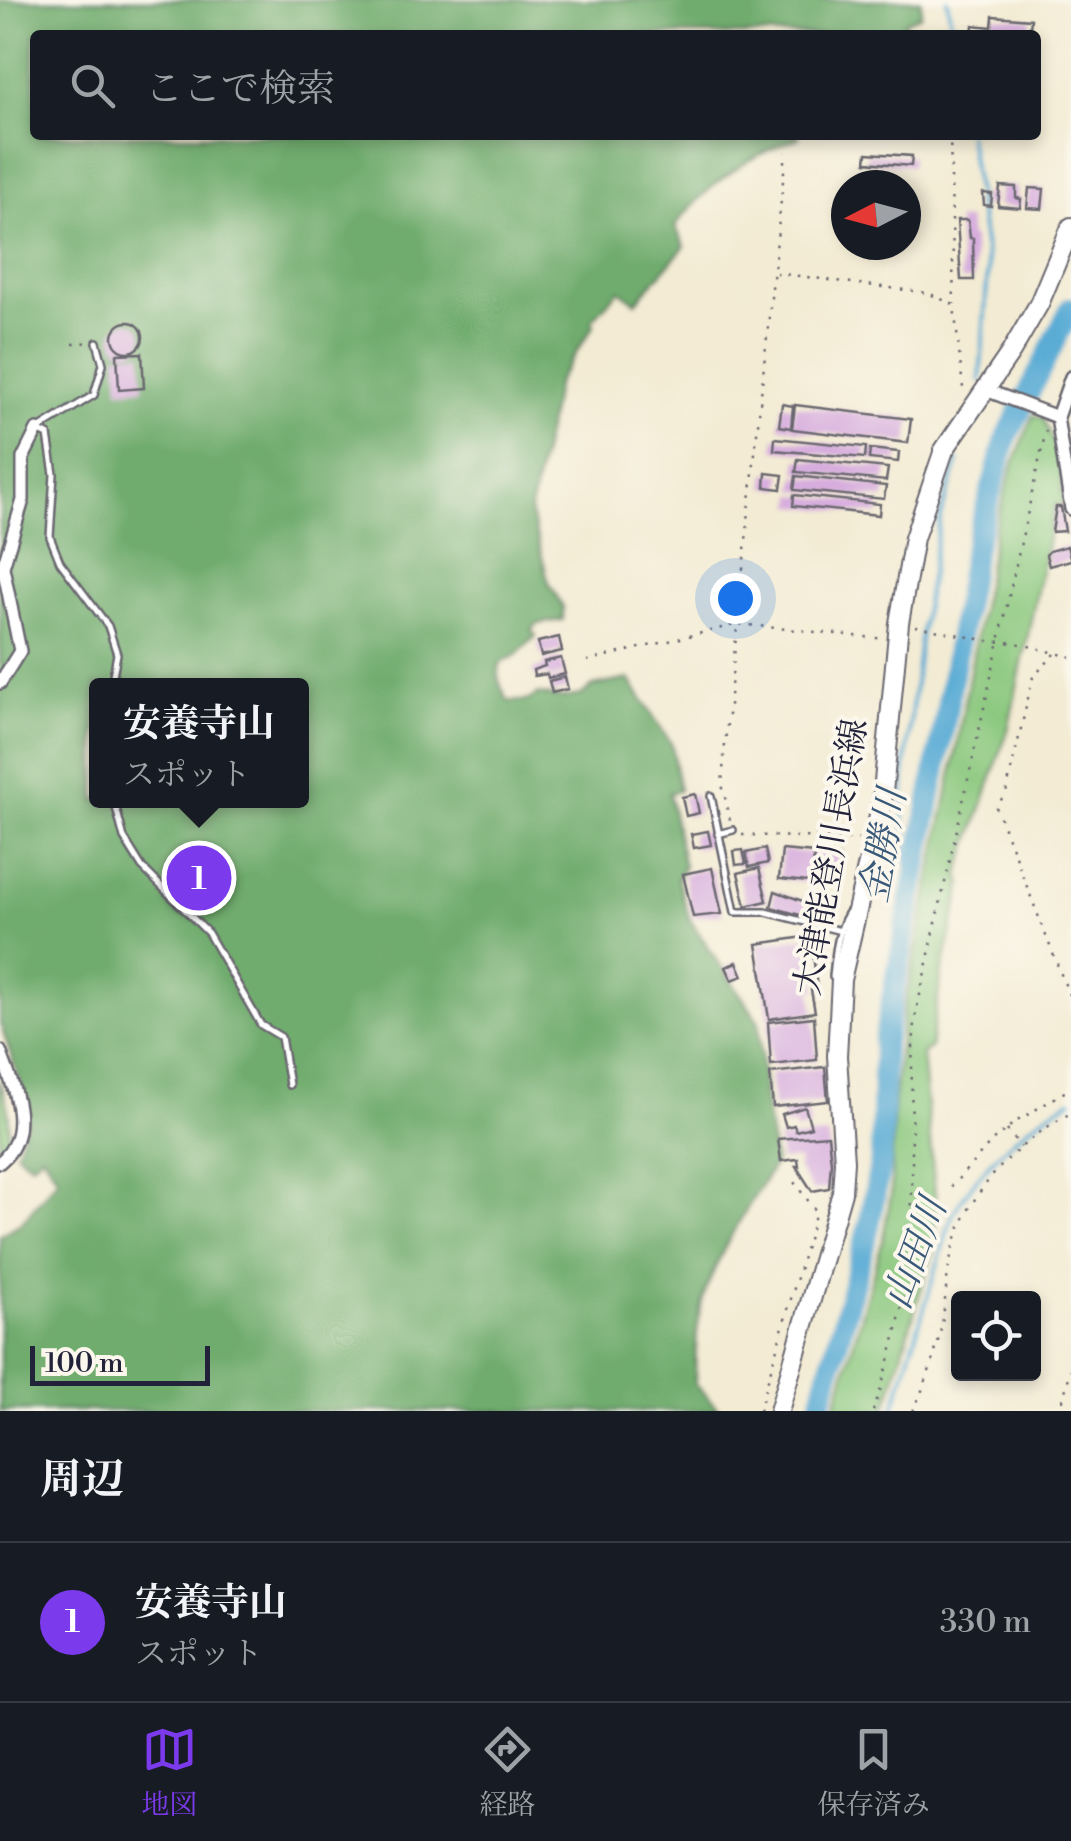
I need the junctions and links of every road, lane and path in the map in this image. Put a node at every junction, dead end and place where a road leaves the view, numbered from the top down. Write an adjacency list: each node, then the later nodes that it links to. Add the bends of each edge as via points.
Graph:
1 (950, 140): 5 (path)
2 (786, 152): 4 (path)
3 (1071, 227): 9 (main road, 大津能登川長浜線, via 1038,304)
4 (775, 273): 5 (path, via 928,293); 13 (path)
5 (954, 305): 9 (path, via 963,388)
6 (97, 342): 7 (path); 11 (lane, via 103,364 94,394)
7 (73, 344)
8 (1071, 377): 10 (street)
9 (985, 396): 10 (street); 14 (main road, 大津能登川長浜線, via 944,450 923,503)
10 (1051, 414): 12 (street); 15 (path)
11 (36, 430): 19 (lane, via 48,435 53,455 50,536 60,562 108,626 117,654); 20 (street, via 23,458 23,500 3,568 20,650)
12 (1071, 508)
13 (738, 624): 14 (path); 18 (path); 23 (path, via 722,784)
14 (903, 632): 15 (path); 25 (main road, 大津能登川長浜線)
15 (1000, 642): 16 (path); 42 (path, via 916,1008 904,1300)
16 (1055, 654): 17 (path); 28 (path, via 1033,677 1006,793 996,807)
17 (1071, 658)
18 (587, 661)
19 (112, 678)
20 (0, 683)
21 (712, 796): 24 (lane)
22 (116, 808): 31 (lane, via 142,867 208,933 261,1025 281,1036)
23 (733, 830): 24 (lane); 25 (path)
24 (718, 834): 27 (lane, via 735,912 766,912)
25 (875, 839): 26 (main road, 大津能登川長浜線)
26 (860, 902): 27 (lane, via 848,910); 29 (main road, 大津能登川長浜線)
27 (840, 931): 29 (lane, via 833,981)
28 (1071, 1000)
29 (838, 1001): 41 (main road, 大津能登川長浜線, via 842,1192)
30 (0, 1051): 36 (street, via 20,1113)
31 (289, 1085)
32 (1071, 1088): 34 (path)
33 (1071, 1113): 35 (path)
34 (1006, 1130): 35 (path); 38 (path)
35 (1020, 1147): 43 (path, via 961,1222 942,1325)
36 (0, 1162)
37 (790, 1176): 40 (path, via 816,1211)
38 (950, 1188)
39 (1071, 1369): 44 (path)
40 (759, 1411)
41 (779, 1411)
42 (873, 1411)
43 (913, 1411)
44 (1060, 1411)

